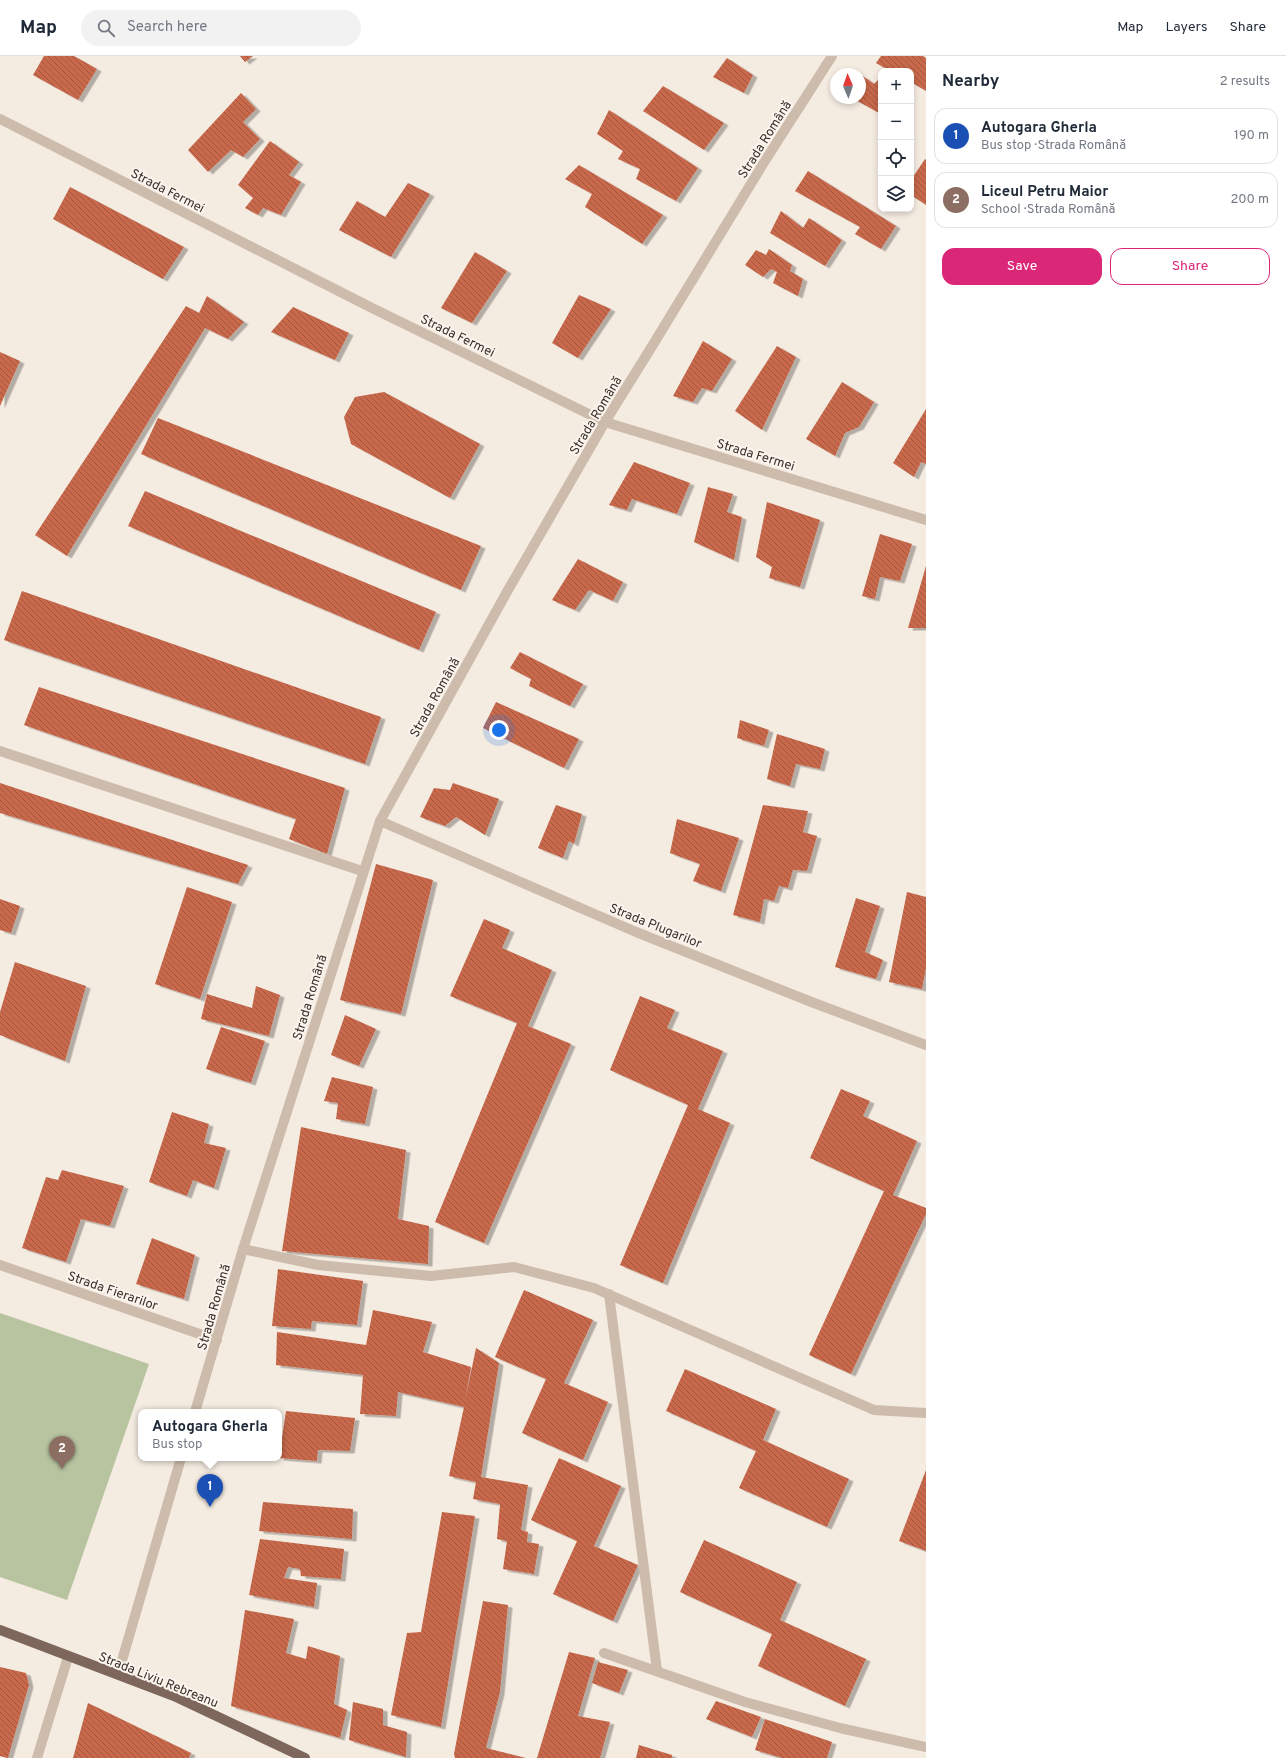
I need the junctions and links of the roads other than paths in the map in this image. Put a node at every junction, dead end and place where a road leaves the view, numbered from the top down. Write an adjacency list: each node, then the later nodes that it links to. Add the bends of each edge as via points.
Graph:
1 (832, 56): 3 (street, Strada Română)
2 (0, 119): 3 (street, Strada Fermei, via 372,308)
3 (605, 422): 4 (street, Strada Fermei); 6 (street, Strada Română)
4 (926, 520)
5 (0, 751): 7 (street)
6 (380, 821): 7 (street, Strada Română); 8 (street, Strada Plugarilor, via 636,932)
7 (362, 871): 9 (street, Strada Română)
8 (926, 1045)
9 (243, 1249): 11 (street, via 318,1265 431,1276 514,1267); 12 (street, Strada Română)
10 (0, 1265): 12 (street, Strada Fierarilor)
11 (609, 1294): 14 (street, via 874,1410); 19 (street)
12 (217, 1340): 13 (street, Strada Română)
13 (196, 1409)
14 (926, 1413)
15 (180, 1461): 20 (street)
16 (0, 1630): 18 (main road, Strada Liviu Rebreanu)
17 (604, 1653): 19 (street)
18 (68, 1657): 20 (main road, Strada Liviu Rebreanu); 22 (street)
19 (657, 1671): 21 (street, via 745,1702 840,1728)
20 (118, 1674): 23 (main road, Strada Liviu Rebreanu, via 174,1696)
21 (926, 1746)
22 (37, 1758)
23 (305, 1758)

